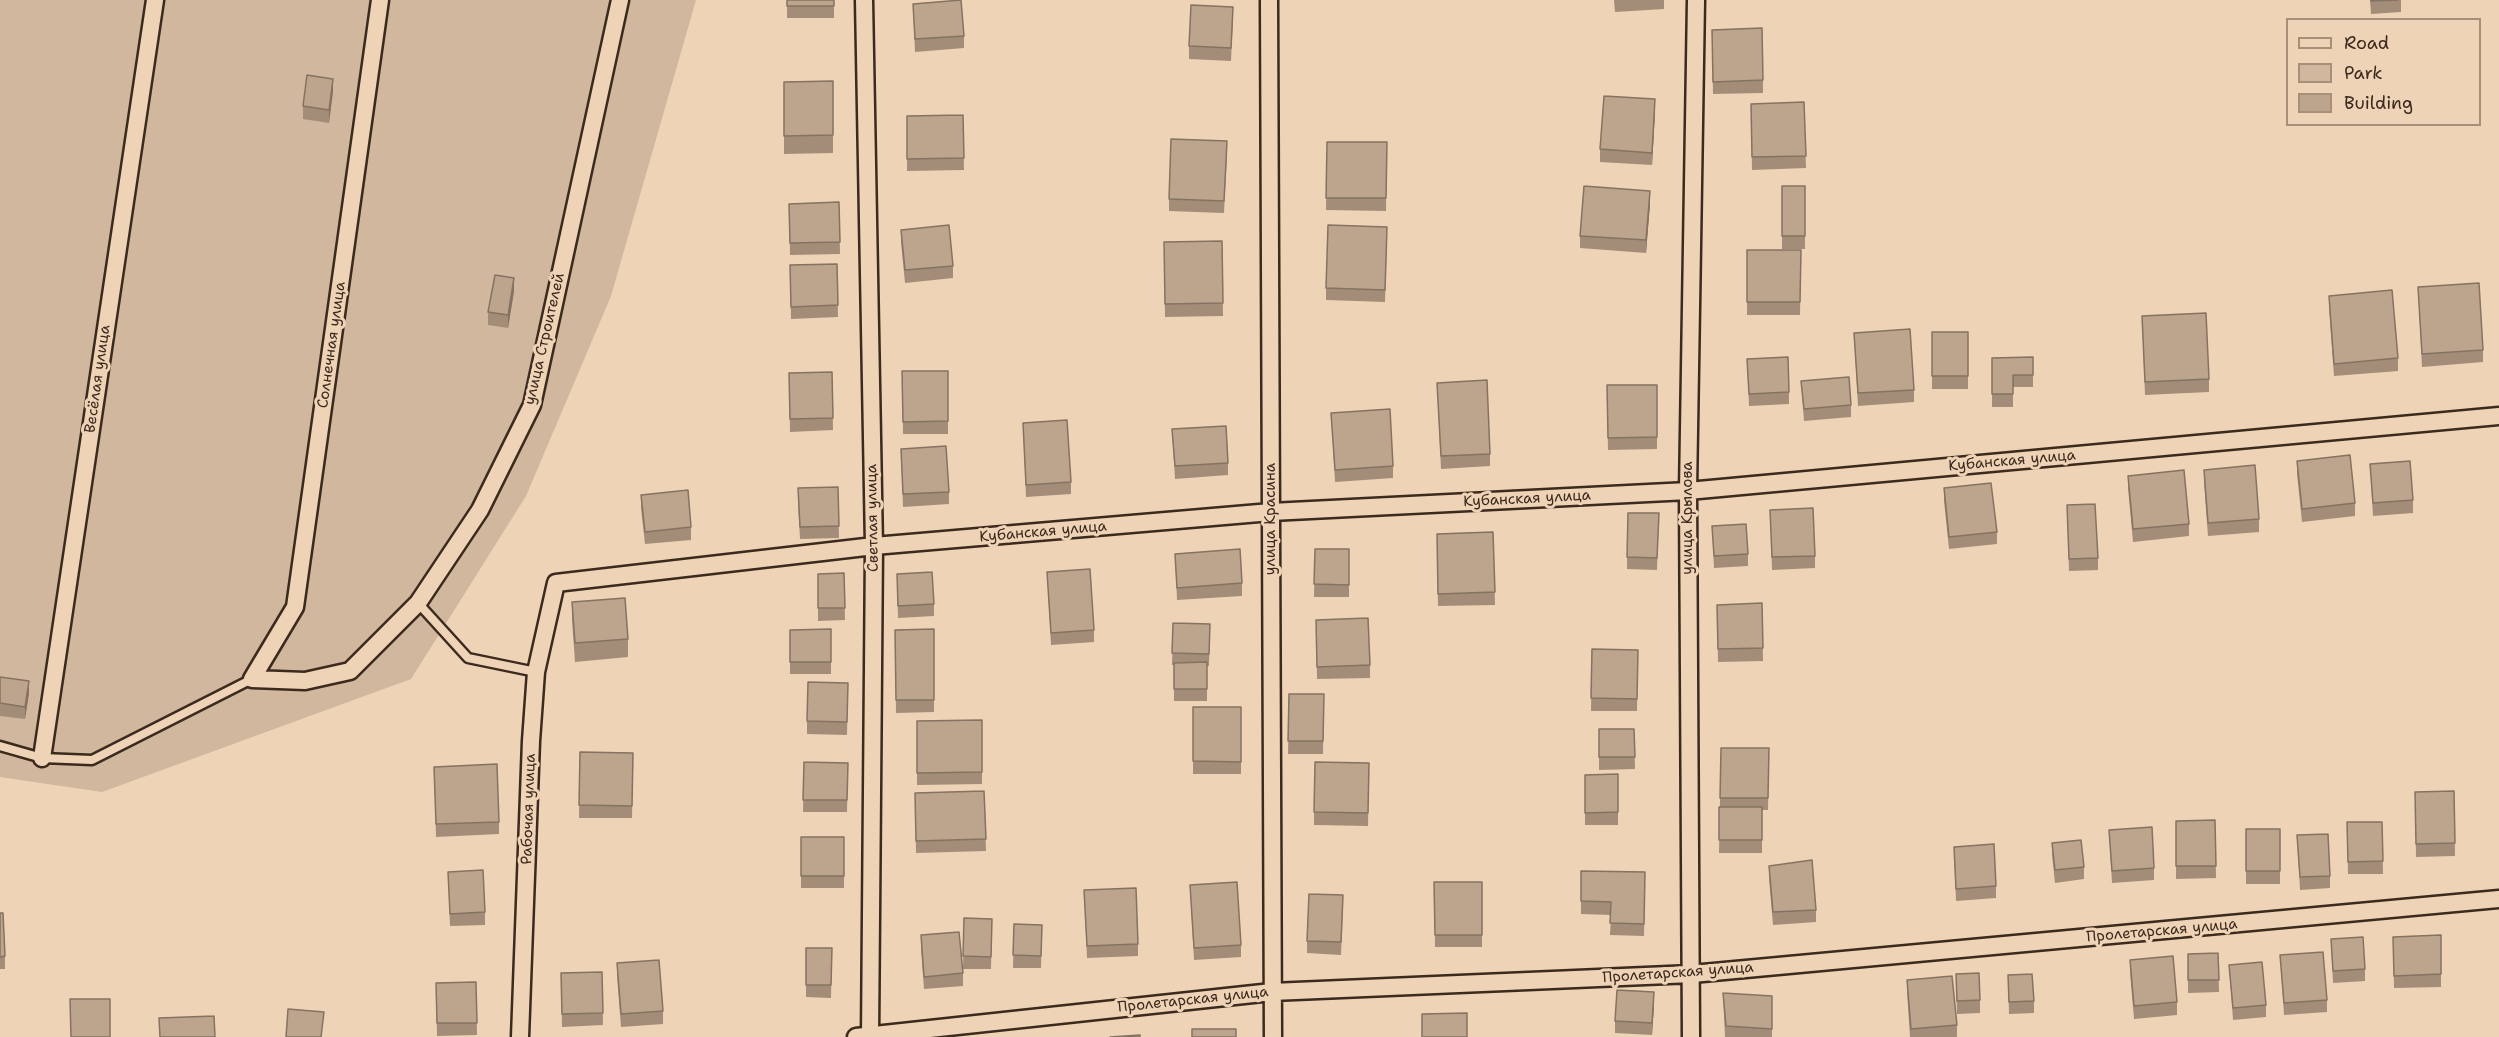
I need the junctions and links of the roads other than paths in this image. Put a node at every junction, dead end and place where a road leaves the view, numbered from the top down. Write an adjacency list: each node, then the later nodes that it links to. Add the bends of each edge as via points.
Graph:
1 (155, 0): 16 (street, Весёлая улица)
2 (380, 0): 14 (street, Солнечная улица, via 295,608)
3 (620, 0): 12 (street, улица Строителей, via 532,405 480,510)
4 (864, 0): 10 (street, Светлая улица)
5 (1269, 0): 9 (street, улица Красина)
6 (1696, 0): 8 (street, улица Крылова)
7 (2499, 416): 8 (street, Кубанская улица)
8 (1688, 491): 9 (street, Кубанская улица); 18 (street, улица Крылова)
9 (1271, 512): 10 (street, Кубанская улица); 19 (street, улица Красина)
10 (874, 546): 11 (street, Кубанская улица); 21 (street, Светлая улица)
11 (556, 583): 13 (street, Рабочая улица)
12 (418, 603): 13 (lane, via 468,658); 14 (street, улица Строителей, via 350,670 305,681)
13 (536, 672): 20 (street, Рабочая улица)
14 (252, 679): 16 (lane, via 92,760)
15 (0, 746): 16 (lane)
16 (42, 758)
17 (2499, 899): 18 (street, Пролетарская улица)
18 (1692, 974): 19 (street, Пролетарская улица); 23 (street, улица Крылова)
19 (1272, 992): 21 (street, Пролетарская улица); 22 (street, улица Красина)
20 (520, 1037)
21 (865, 1037)
22 (1273, 1037)
23 (1691, 1037)

